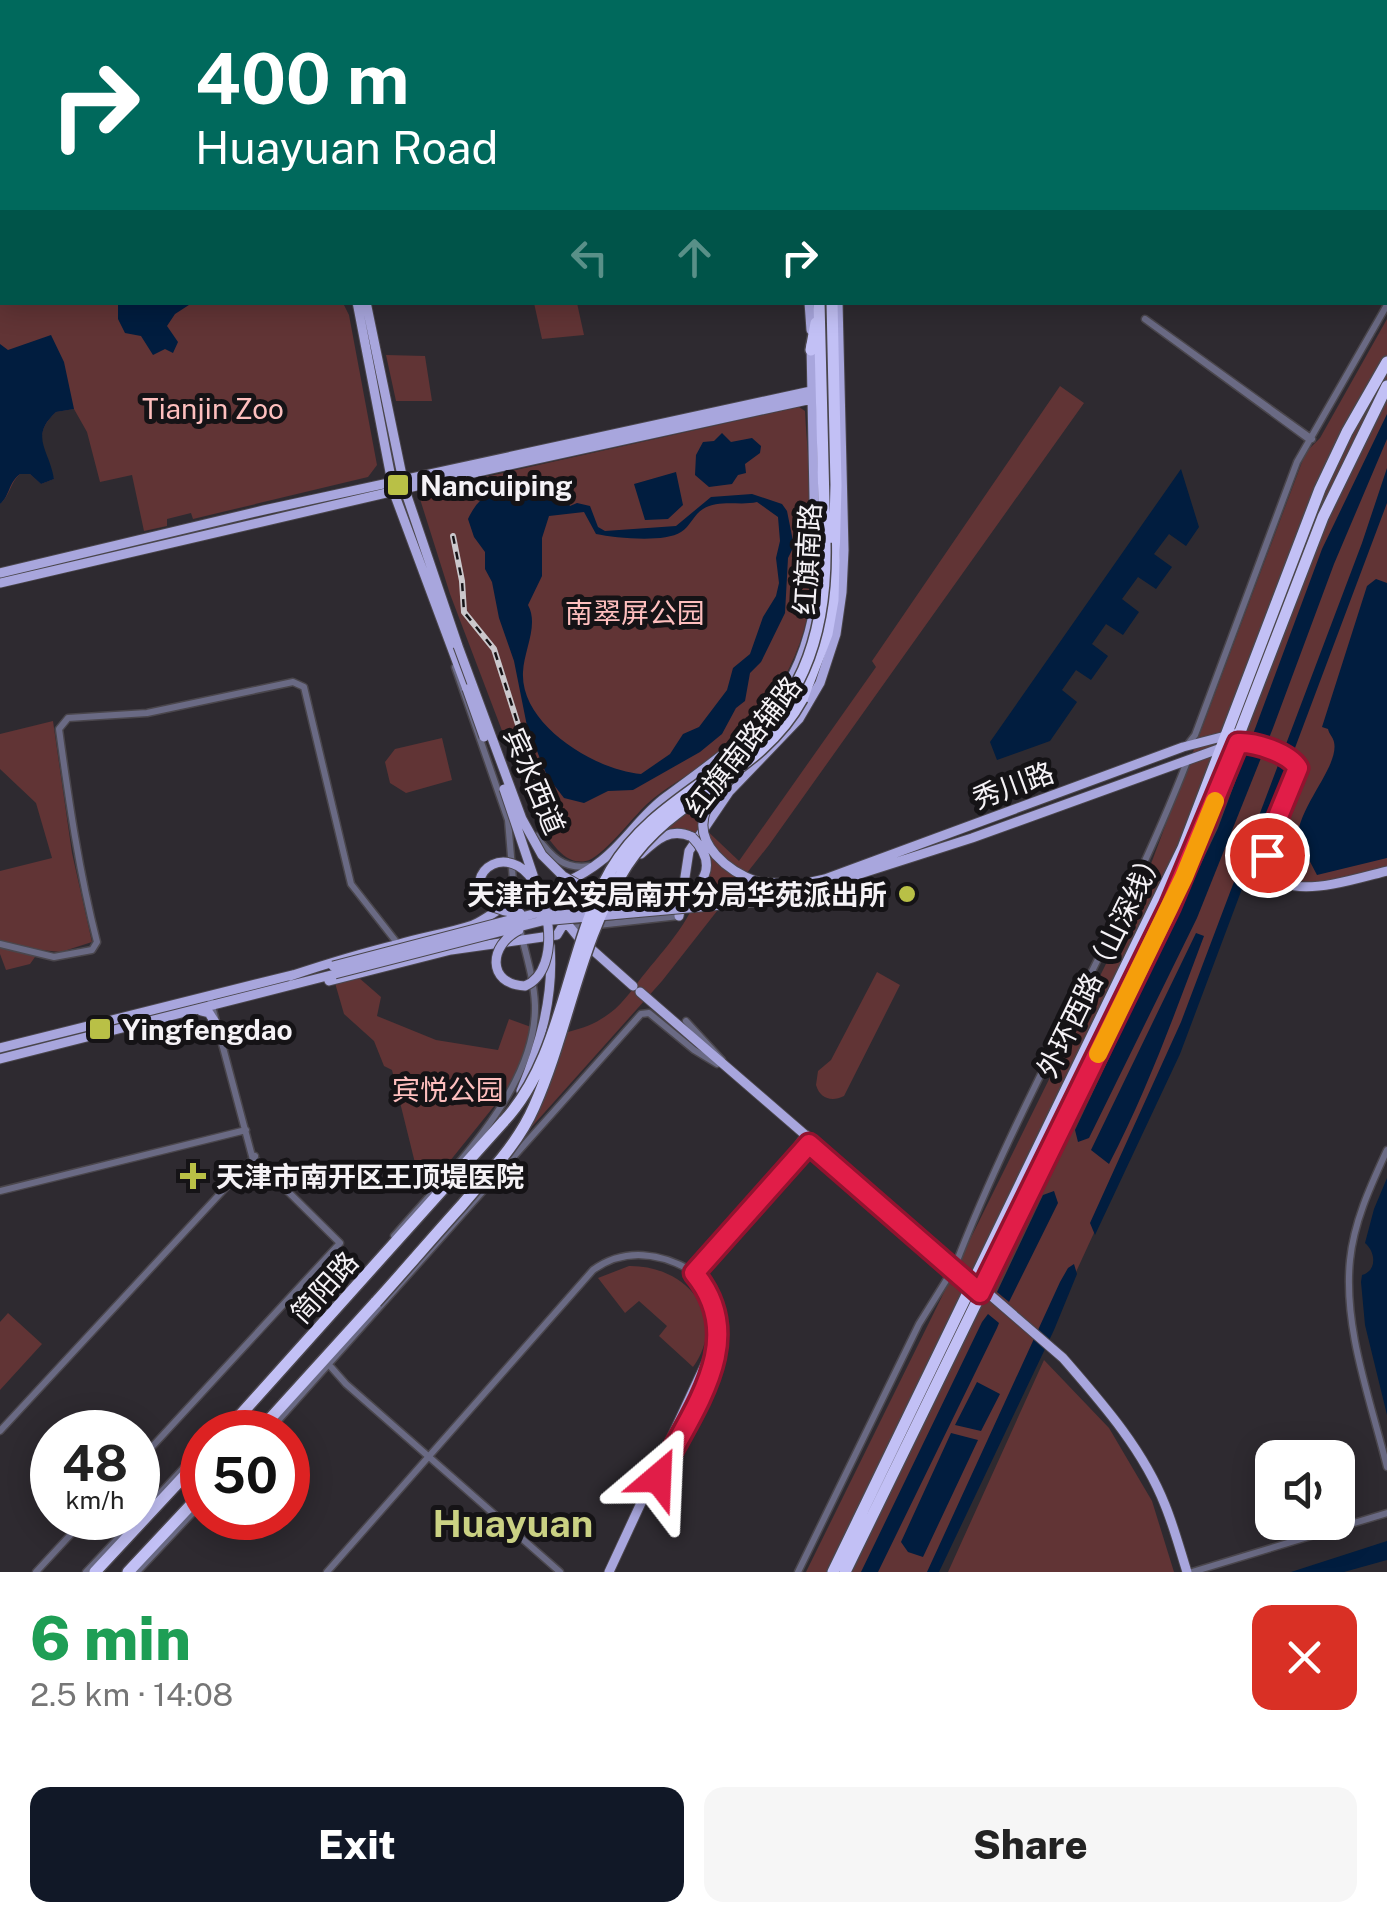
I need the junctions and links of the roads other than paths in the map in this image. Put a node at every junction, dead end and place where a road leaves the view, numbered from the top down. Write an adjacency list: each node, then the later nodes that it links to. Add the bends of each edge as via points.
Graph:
1 (357, 305): 13 (main road)
2 (367, 305): 13 (main road)
3 (822, 305): 8 (highway)
4 (823, 305): 14 (highway, 红旗南路)
5 (823, 305): 16 (main road, 红旗南路辅路)
6 (1387, 308): 12 (street)
7 (1144, 320): 12 (street)
8 (810, 350): 11 (main road, 红旗南路辅路)
9 (1387, 362): 22 (highway, 外环西路（山深线）, via 1320,489)
10 (1387, 386): 22 (highway, 外环西路（山深线）, via 1322,517)
11 (811, 395): 13 (main road); 15 (main road); 17 (main road, 红旗南路辅路)
12 (1312, 440): 23 (street, via 1284,497); 24 (street, via 1287,486 1195,734)
13 (397, 480): 15 (main road); 18 (main road)
14 (830, 484): 16 (highway); 17 (highway); 29 (highway, 红旗南路, bridge, via 833,600 827,634 802,699); 59 (highway, 红旗南路, bridge, via 820,623 797,685 764,732 661,810 613,867 542,1060)
15 (399, 492): 19 (main road); 20 (main road, 宾水西道); 21 (main road)
16 (843, 526): 29 (main road, 红旗南路辅路, via 841,604 820,683 792,728)
17 (816, 528): 27 (main road, 红旗南路辅路, via 816,600 798,664 769,714)
18 (0, 573)
19 (0, 583)
20 (445, 605): 21 (main road, 宾水西道); 31 (street, via 537,838 560,863)
21 (454, 646): 35 (main road, 宾水西道, bridge); 38 (main road, 宾水西道, bridge, via 542,855 594,892); 39 (street, via 462,694 508,820)
22 (1241, 738): 23 (main road, 秀川路); 25 (highway, 外环西路（山深线）); 33 (main road, via 1293,757 1298,773 1267,849 1276,877 1308,892); 68 (highway, 外环西路（山深线）, via 1170,906)
23 (1199, 742): 24 (main road, 秀川路); 26 (main road, via 1211,745)
24 (1183, 747): 34 (main road, 秀川路)
25 (1223, 747): 26 (main road, 秀川路); 68 (highway, 外环西路（山深线）, via 1183,848)
26 (1193, 756): 42 (main road, 秀川路, bridge, via 816,888 742,904); 66 (street)
27 (718, 759): 28 (main road, 红旗南路辅路); 29 (street, via 729,787)
28 (702, 771): 30 (street, via 710,772); 31 (main road, 红旗南路辅路)
29 (738, 778): 30 (main road, 红旗南路辅路); 32 (highway, 红旗南路, bridge, via 654,830); 34 (main road, bridge, via 708,804 706,841 748,878)
30 (725, 798): 41 (main road, 红旗南路辅路, via 721,818 689,868)
31 (596, 864): 35 (main road, 红旗南路辅路)
32 (628, 865): 37 (main road, bridge, via 666,834 692,837 706,861 702,881); 69 (highway, 红旗南路, bridge, via 602,909 520,1134)
33 (1387, 872)
34 (802, 884): 36 (main road, bridge)
35 (540, 892): 39 (main road, 红旗南路辅路); 42 (main road, bridge, via 516,864 493,865 480,876 479,892 490,907); 45 (main road, bridge); 45 (main road, via 556,900)
36 (727, 897): 37 (main road, bridge); 40 (main road, bridge)
37 (670, 899): 38 (main road, bridge)
38 (656, 900): 40 (main road, bridge)
39 (518, 905): 44 (main road); 50 (main road, via 470,926)
40 (576, 911): 42 (main road, bridge)
41 (679, 916): 43 (street)
42 (541, 917): 45 (main road, bridge, via 497,951 497,969 511,983 529,985 545,969); 51 (main road, bridge)
43 (590, 926): 45 (street); 48 (main road, via 580,931)
44 (520, 930): 46 (main road); 47 (street)
45 (559, 931): 46 (main road); 48 (main road); 52 (main road); 59 (main road, bridge, via 544,1022)
46 (536, 939): 47 (main road)
47 (523, 942): 51 (main road, via 451,950 334,980); 70 (street, via 534,1024 512,1090)
48 (584, 942): 52 (main road)
49 (0, 944): 50 (street, via 61,957 92,950 97,942 78,868 59,729 68,718 146,714 293,682 304,687 351,884)
50 (398, 944): 51 (main road)
51 (291, 981): 53 (main road)
52 (635, 990): 58 (main road)
53 (212, 1003): 54 (main road); 56 (street)
54 (192, 1006): 56 (main road); 57 (main road)
55 (686, 1021): 58 (street)
56 (218, 1023): 60 (street)
57 (1, 1054)
58 (722, 1065): 61 (main road); 72 (street, via 645,1012)
59 (504, 1121): 64 (highway, 红旗南路)
60 (243, 1128): 63 (street); 63 (street); 65 (street)
61 (805, 1140): 66 (main road); 67 (main road)
62 (1387, 1150): 83 (street, via 1360,1213 1350,1262 1350,1317)
63 (252, 1158): 80 (street); 81 (street, via 340,1242)
64 (458, 1172): 71 (highway, 简阳路)
65 (0, 1190)
66 (953, 1269): 68 (main road); 105 (street)
67 (691, 1270): 82 (street, via 639,1258 599,1269); 104 (main road, via 710,1308 712,1352)
68 (977, 1288): 106 (highway, 外环西路（山深线）); 107 (highway, 外环西路（山深线）); 108 (main road, via 1047,1346 1117,1420 1164,1503)
69 (376, 1302): 77 (highway, 简阳路)
70 (322, 1319): 71 (street); 75 (street)
71 (297, 1354): 76 (highway, 简阳路)
72 (332, 1364): 73 (street); 82 (street, via 334,1373)
73 (321, 1376): 74 (street); 82 (street, via 332,1375)
74 (296, 1402): 78 (highway); 79 (street)
75 (237, 1410)
76 (245, 1410)
77 (279, 1410)
78 (284, 1410)
79 (289, 1410)
80 (0, 1429)
81 (160, 1438)
82 (432, 1458): 102 (street); 102 (street); 103 (street)
83 (1387, 1467)
84 (180, 1471): 86 (street)
85 (179, 1482): 87 (highway); 99 (highway)
86 (160, 1493)
87 (160, 1494)
88 (1387, 1513): 108 (street)
89 (180, 1517): 100 (highway)
90 (180, 1520): 94 (street)
91 (180, 1528): 94 (street)
92 (66, 1540): 97 (street)
93 (116, 1540): 98 (street)
94 (166, 1543): 95 (street)
95 (149, 1560): 96 (street); 101 (street)
96 (151, 1571): 101 (street)
97 (36, 1572)
98 (86, 1572)
99 (95, 1572)
100 (128, 1572)
101 (138, 1572)
102 (329, 1572)
103 (558, 1572)
104 (611, 1572)
105 (798, 1572)
106 (832, 1572)
107 (845, 1572)
108 (1187, 1572)

